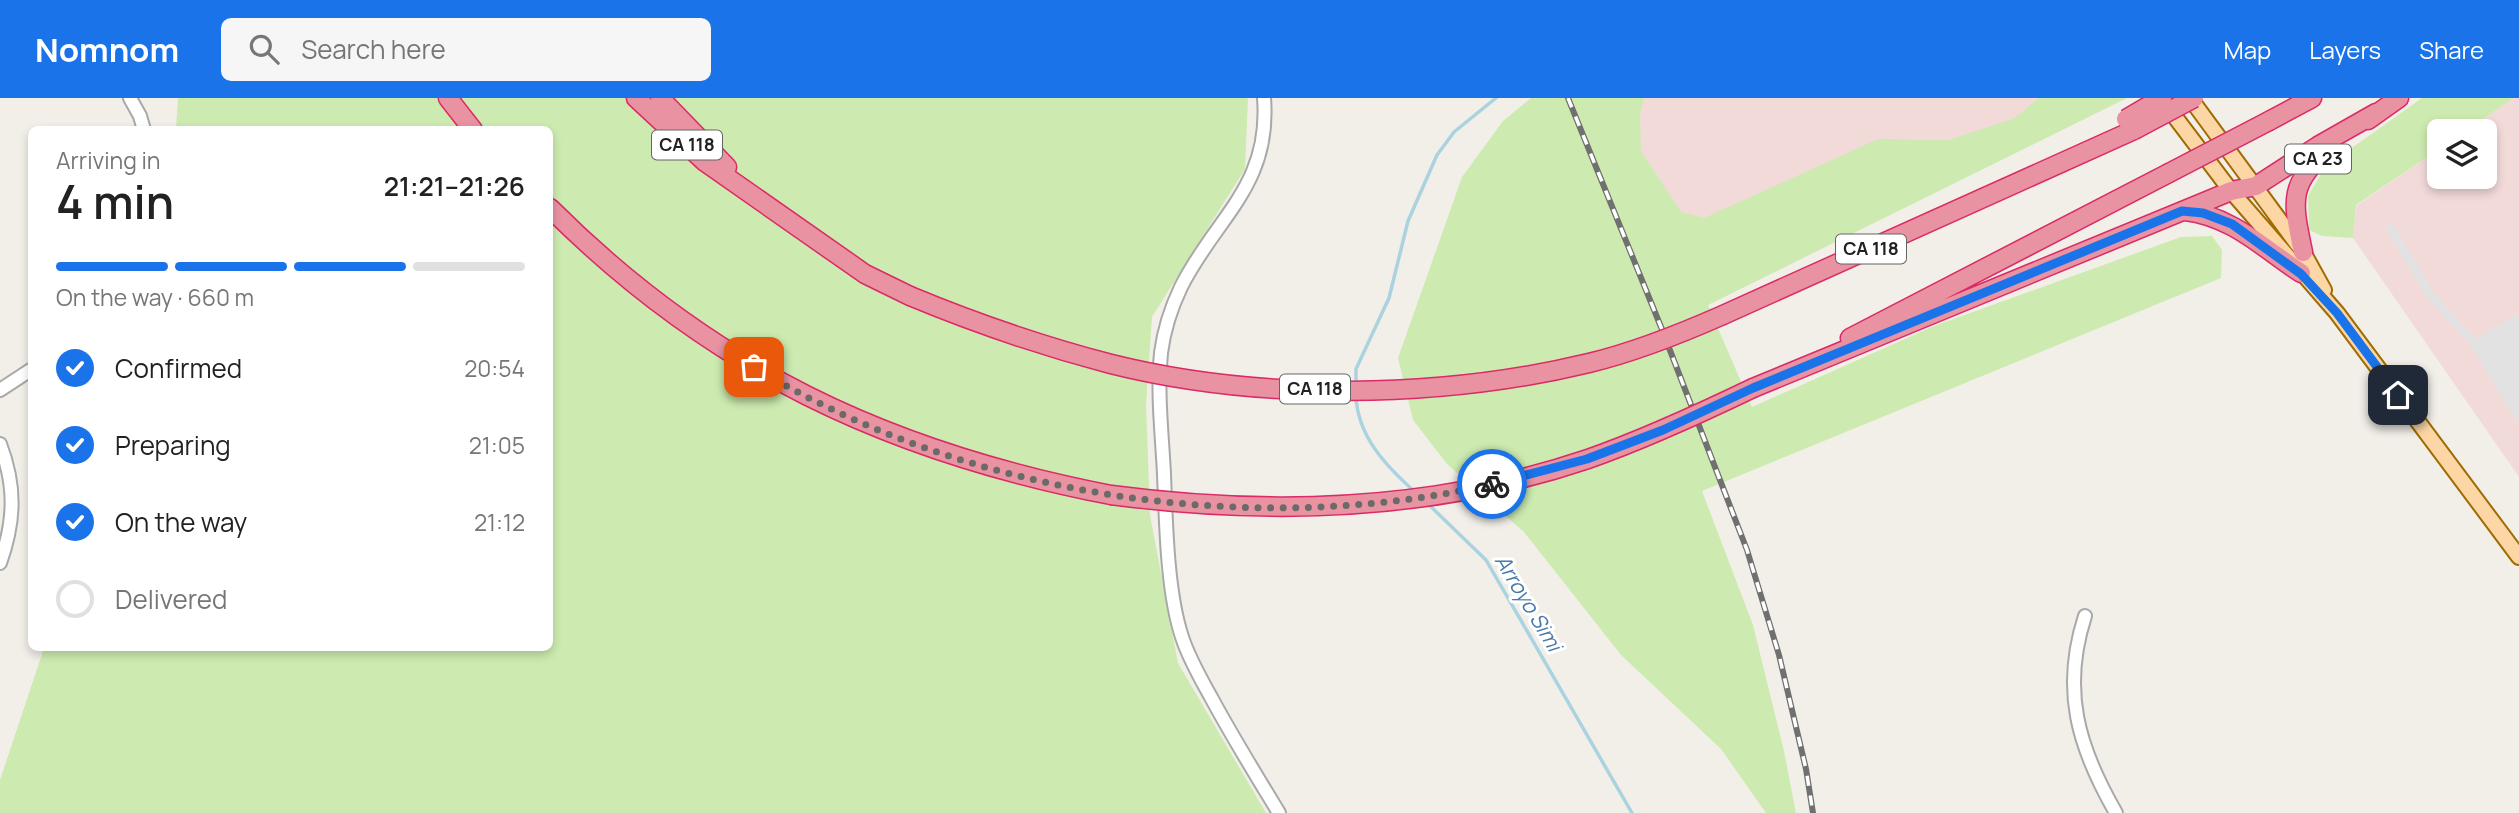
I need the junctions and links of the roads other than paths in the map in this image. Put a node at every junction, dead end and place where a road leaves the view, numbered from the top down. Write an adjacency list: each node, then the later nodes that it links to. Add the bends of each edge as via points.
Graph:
1 (130, 98): 13 (street)
2 (448, 98): 14 (highway)
3 (462, 98): 15 (highway)
4 (636, 98): 16 (highway, CA 118, via 705,162)
5 (660, 98): 16 (highway)
6 (1264, 98): 31 (street, via 1264,136 1253,174 1172,306 1161,354 1160,391 1166,520 1182,637 1225,723)
7 (2162, 98): 12 (highway, CA 118, bridge); 18 (main road, CA 23)
8 (2192, 98): 12 (highway, bridge); 17 (main road)
9 (2312, 98): 25 (highway, bridge)
10 (2399, 98): 11 (highway, CA 23)
11 (2376, 113): 17 (highway); 21 (highway, CA 23, via 2308,168 2297,188 2294,211)
12 (2130, 125): 16 (highway, CA 118, bridge, via 2018,183 1674,337 1589,363 1430,387 1247,386 1112,364 1012,335 865,274)
13 (143, 126)
14 (470, 126)
15 (482, 126)
16 (742, 187)
17 (2256, 187): 18 (highway); 21 (main road)
18 (2231, 191): 20 (highway); 22 (main road, CA 23)
19 (553, 211): 25 (highway, bridge, via 612,268 659,305 773,379 821,404 984,466 1111,495 1257,508 1364,505 1433,496 1587,459)
20 (2182, 211): 22 (highway, via 2232,224); 25 (highway)
21 (2303, 252): 23 (main road, CA 23)
22 (2301, 274): 23 (main road, CA 23)
23 (2337, 313): 28 (main road, CA 23)
24 (28, 372): 26 (street)
25 (1753, 388)
26 (0, 390)
27 (0, 444): 29 (street, via 13,501 12,526)
28 (2519, 557)
29 (0, 562)
30 (2085, 616): 32 (street, via 2074,665 2075,710 2086,752)
31 (1279, 813)
32 (2116, 813)

